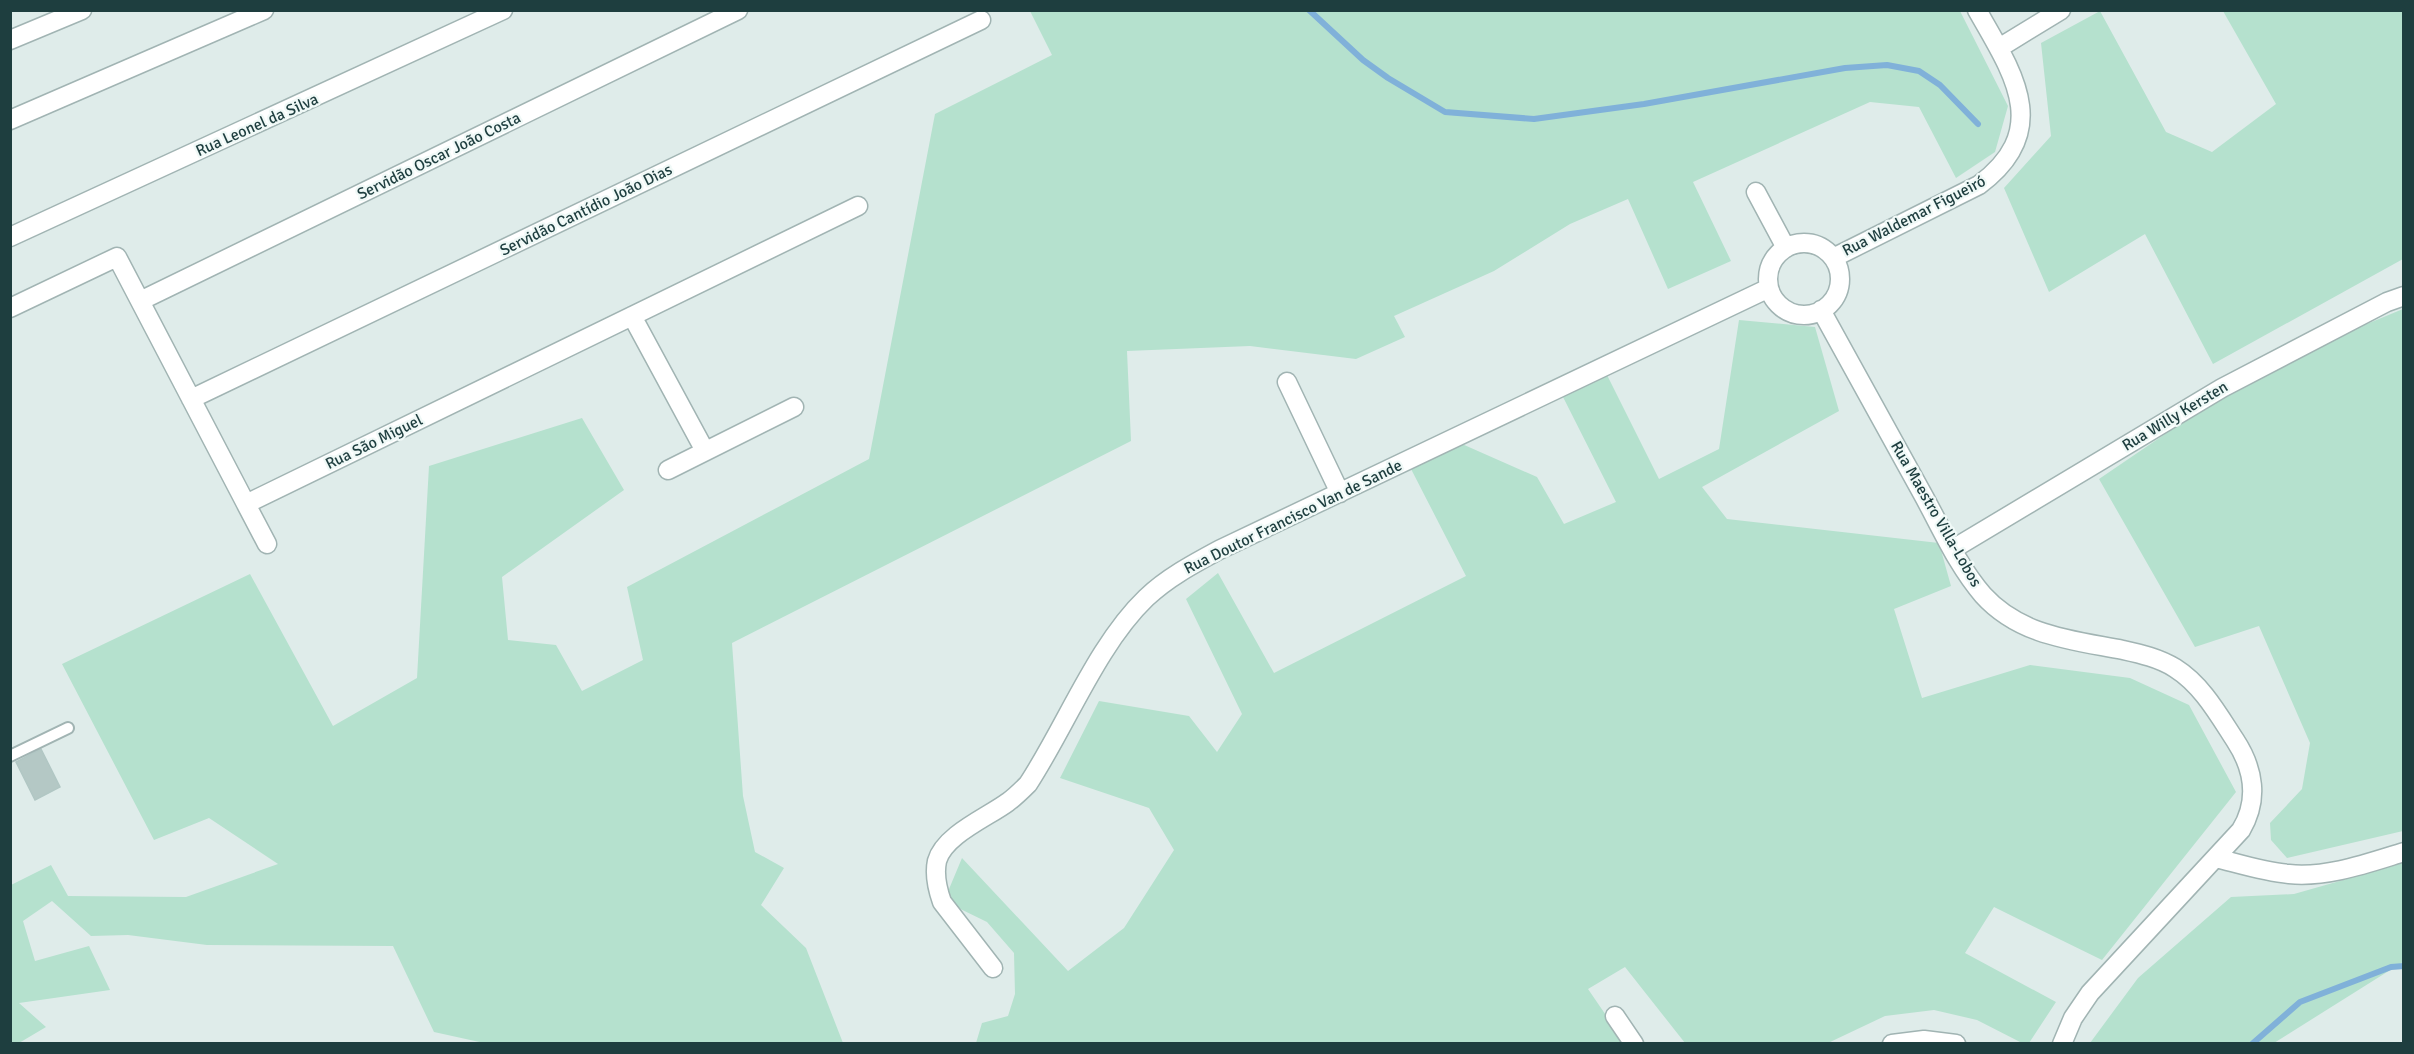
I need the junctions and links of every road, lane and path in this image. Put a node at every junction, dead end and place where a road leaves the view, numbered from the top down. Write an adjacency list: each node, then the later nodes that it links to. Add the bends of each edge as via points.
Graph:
1 (82, 10): 8 (street)
2 (264, 10): 10 (street)
3 (503, 10): 13 (street, Rua Leonel da Silva)
4 (738, 10): 18 (street, Servidão Oscar João Costa)
5 (1977, 10): 9 (street, Rua Waldemar Figueiró)
6 (2061, 10): 9 (street)
7 (981, 20): 23 (street, Servidão Cantídio João Dias)
8 (10, 40)
9 (1999, 48): 15 (street, Rua Waldemar Figueiró, via 2020,103 2017,141 2007,160 1979,185)
10 (10, 120)
11 (1756, 192): 14 (street)
12 (858, 206): 21 (street, Rua São Miguel)
13 (10, 237)
14 (1786, 248): 15 (street, via 1806,243 1826,250); 16 (street, via 1771,265)
15 (1833, 258): 20 (street, via 1840,281 1830,303)
16 (1769, 288): 20 (street, via 1790,312 1811,314); 27 (street, Rua Doutor Francisco Van de Sande)
17 (2403, 296): 30 (street, Rua Willy Kersten, via 2222,388)
18 (140, 301): 19 (street, via 117,257); 23 (street)
19 (10, 308)
20 (1821, 310): 30 (street, Rua Maestro Villa-Lobos)
21 (632, 316): 25 (street); 28 (street, Rua São Miguel)
22 (1287, 382): 27 (street)
23 (191, 399): 28 (street)
24 (794, 406): 25 (street)
25 (705, 451): 26 (street)
26 (668, 470)
27 (1340, 492): 35 (street, Rua Doutor Francisco Van de Sande, via 1191,565 1146,597 1112,638 1028,784 945,847 936,875 942,902)
28 (246, 504): 29 (street)
29 (267, 544)
30 (1953, 549): 34 (street, Rua Maestro Villa-Lobos, via 1983,595 2014,621 2031,630 2152,657 2174,667 2206,696 2249,766 2253,804 2247,819)
31 (68, 728): 32 (lane)
32 (10, 756)
33 (2403, 852): 34 (street, via 2355,866 2291,875)
34 (2216, 858): 40 (street, Rua Maestro Villa-Lobos, via 2090,993)
35 (993, 968)
36 (1615, 1016): 37 (street)
37 (1634, 1044)
38 (1893, 1044): 39 (street, via 1924,1040)
39 (1956, 1044)
40 (2062, 1044)

